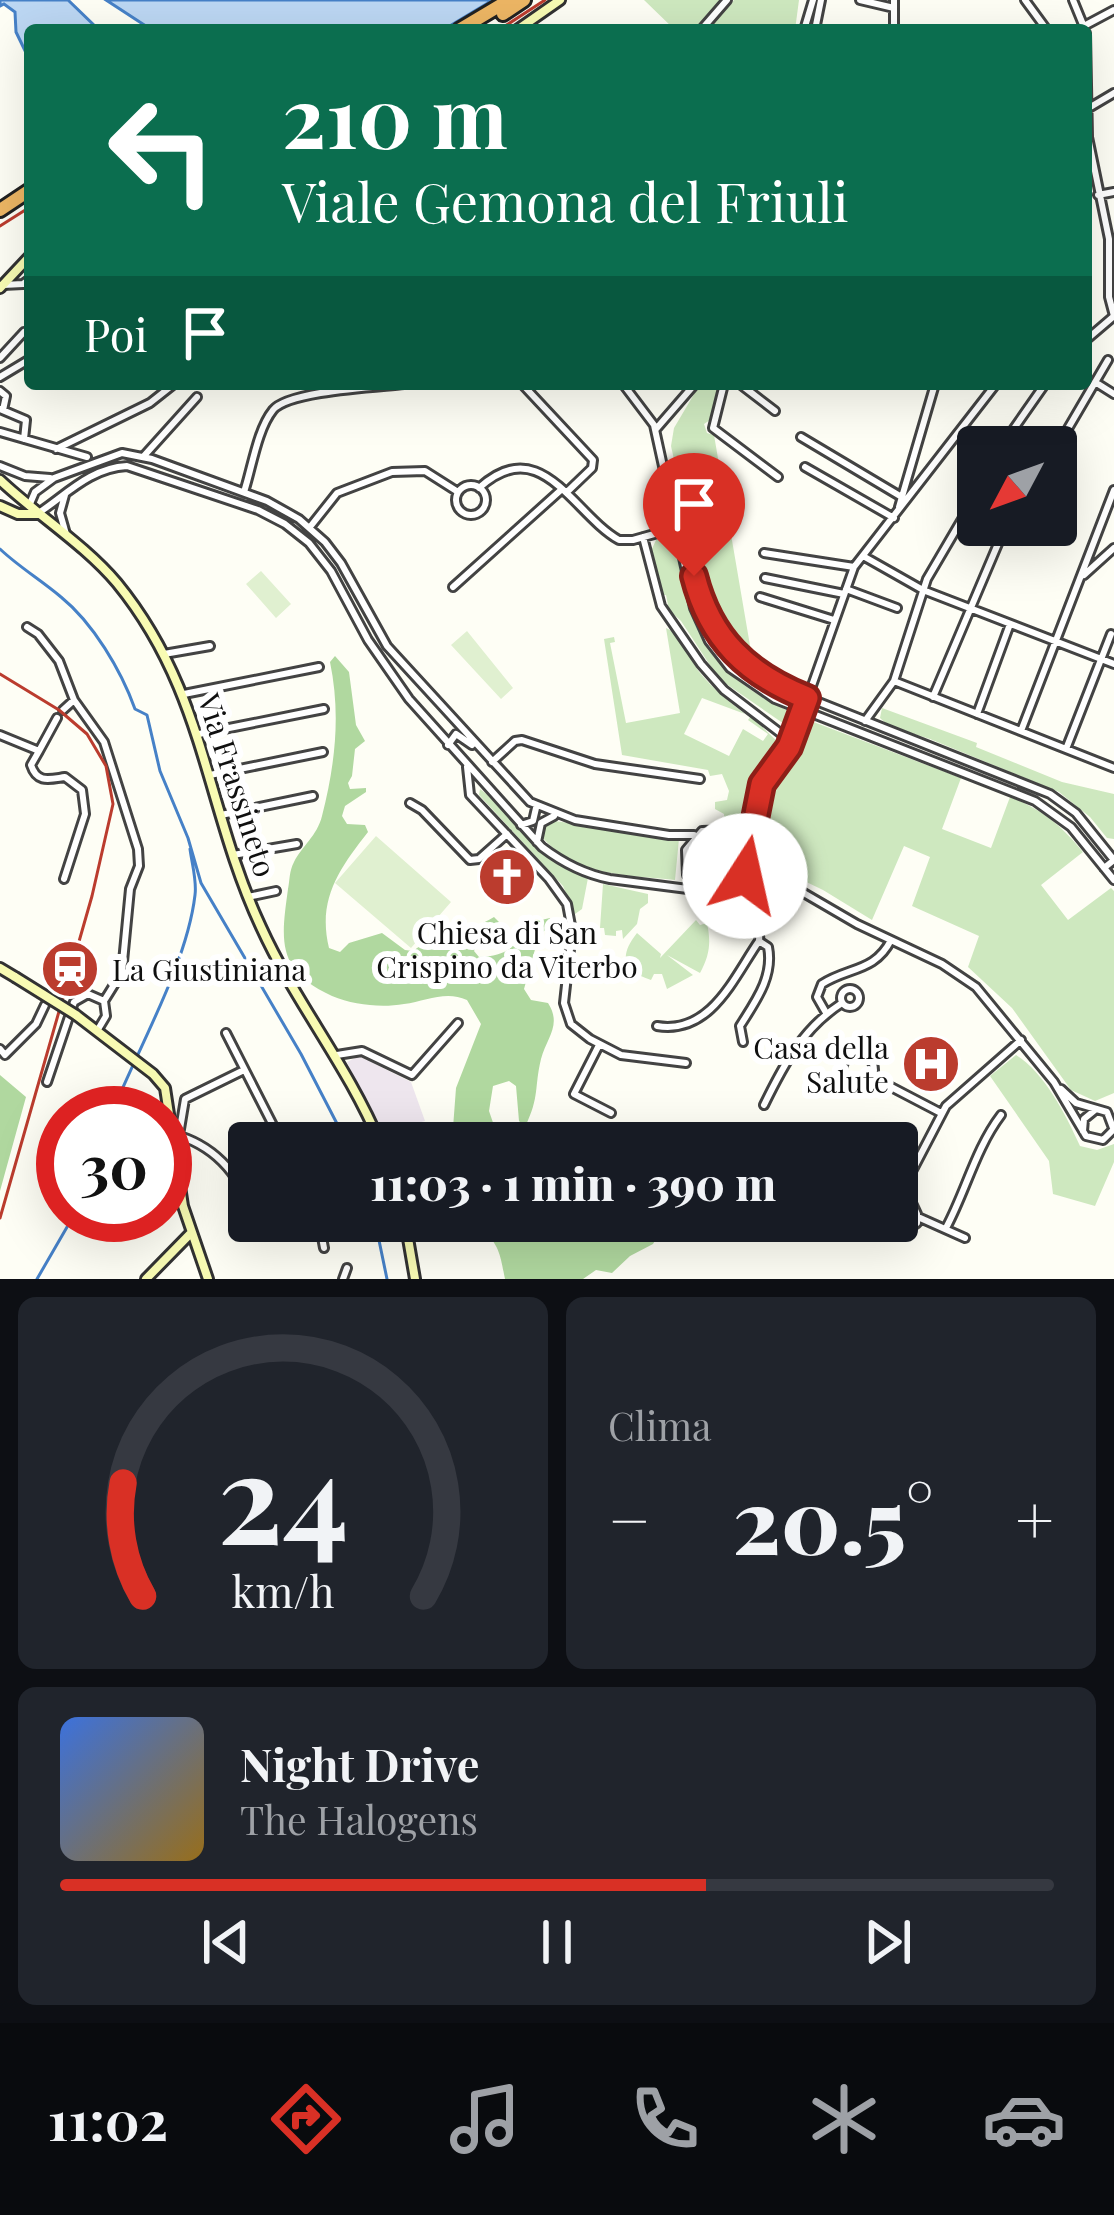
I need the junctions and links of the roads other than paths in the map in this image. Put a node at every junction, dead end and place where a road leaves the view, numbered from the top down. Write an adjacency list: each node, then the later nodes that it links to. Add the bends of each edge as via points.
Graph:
1 (509, 0): 7 (highway)
2 (524, 0): 8 (highway)
3 (560, 0): 9 (street)
4 (727, 0): 10 (street)
5 (860, 0): 6 (street)
6 (894, 4)
7 (469, 24)
8 (486, 24)
9 (526, 24)
10 (706, 24)
11 (1092, 148): 13 (street)
12 (1114, 192): 13 (street)
13 (1098, 195): 16 (street)
14 (24, 262): 15 (street)
15 (2, 286)
16 (1111, 286): 17 (street)
17 (1114, 316)
18 (24, 336): 19 (street)
19 (0, 358)
20 (1108, 359): 21 (street)
21 (1095, 382): 22 (street); 35 (street)
22 (1092, 387)
23 (167, 390): 45 (street)
24 (359, 390): 57 (street, via 278,405)
25 (528, 390): 54 (street, via 593,460)
26 (628, 390): 41 (street)
27 (690, 390): 41 (street)
28 (722, 390): 50 (street, via 713,428)
29 (748, 390): 38 (street)
30 (932, 390): 60 (street)
31 (991, 390): 60 (street)
32 (1041, 390): 39 (street)
33 (1090, 390): 40 (street)
34 (0, 391): 37 (street)
35 (1114, 394)
36 (197, 397): 46 (street)
37 (2, 410): 44 (street, via 26,420)
38 (775, 411)
39 (1015, 426)
40 (1069, 426)
41 (656, 429): 65 (street)
42 (0, 432): 44 (street)
43 (801, 437): 60 (street)
44 (24, 440): 45 (street)
45 (56, 449): 47 (street)
46 (143, 457): 51 (street, via 110,455); 57 (street)
47 (87, 458)
48 (0, 466): 51 (street)
49 (805, 466): 63 (street)
50 (778, 477)
51 (54, 478): 56 (street, via 54,490); 62 (street, via 37,490)
52 (1, 481): 59 (street); 62 (street, Via Frassineto)
53 (479, 488): 54 (street, via 518,469 545,474); 58 (street); 58 (street, via 485,506 474,515 457,507)
54 (565, 490): 67 (street, via 614,538); 76 (street)
55 (1114, 490): 75 (street)
56 (67, 492): 62 (street); 68 (street, via 60,513); 109 (street, via 106,469 131,466 285,524 322,557 383,666)
57 (244, 492): 64 (street)
58 (458, 492): 64 (street, via 425,471 392,472 337,493)
59 (0, 496)
60 (904, 498): 63 (street)
61 (0, 506): 62 (street)
62 (33, 511): 68 (street, Via Frassineto)
63 (896, 515): 72 (street)
64 (310, 527): 111 (street, via 341,563 384,642)
65 (679, 527): 67 (street); 95 (street, via 704,609 725,644 755,673); 99 (street, via 693,604 713,646 751,685)
66 (957, 529): 77 (street)
67 (643, 537): 107 (street, via 659,601 717,683)
68 (70, 542): 88 (street, Via Frassineto, via 118,585)
69 (996, 546): 81 (street)
70 (1114, 548): 75 (street)
71 (764, 553): 73 (street)
72 (863, 556): 73 (street); 77 (street)
73 (854, 567): 78 (street)
74 (765, 578): 78 (street)
75 (1078, 583): 86 (street)
76 (453, 587)
77 (923, 590): 81 (street); 92 (street)
78 (845, 592): 80 (street); 82 (street)
79 (760, 597): 82 (street)
80 (897, 608)
81 (968, 608): 83 (street); 94 (street)
82 (834, 620): 95 (street)
83 (1010, 624): 86 (street); 100 (street)
84 (27, 627): 96 (street, via 59,661)
85 (1111, 634): 89 (street)
86 (1056, 641): 89 (street); 103 (street)
87 (210, 646): 88 (street)
88 (164, 654): 93 (street, Via Frassineto)
89 (1101, 659): 90 (street); 112 (street)
90 (1114, 664)
91 (319, 667): 93 (street)
92 (893, 681): 94 (street); 102 (street)
93 (184, 694): 104 (street, Via Frassineto)
94 (933, 697): 100 (street)
95 (807, 698): 99 (street); 102 (street)
96 (74, 700): 98 (street); 151 (street, via 108,751 139,854 122,972)
97 (324, 709): 104 (street)
98 (63, 710)
99 (802, 710): 107 (street); 110 (street)
100 (977, 714): 103 (street)
101 (57, 718): 113 (street)
102 (865, 721): 106 (street)
103 (1021, 731): 112 (street)
104 (199, 734): 119 (street, Via Frassineto)
105 (0, 735): 113 (street)
106 (905, 736): 108 (street); 110 (street)
107 (792, 742): 134 (street, via 762,784)
108 (921, 742): 115 (street); 133 (street, via 1050,794)
109 (448, 745): 111 (street, via 456,734); 118 (street)
110 (900, 748): 115 (street)
111 (480, 749): 116 (street)
112 (1066, 749): 117 (street)
113 (39, 751): 141 (street, via 31,765 36,775 65,776 84,794)
114 (323, 752): 119 (street)
115 (917, 754): 135 (street, via 1044,806)
116 (492, 762): 120 (street, via 522,740 595,764); 125 (street)
117 (1113, 765)
118 (467, 766): 121 (street); 123 (street)
119 (210, 775): 126 (street, Via Frassineto)
120 (700, 779)
121 (483, 784): 123 (street); 128 (street)
122 (313, 796): 126 (street)
123 (477, 802): 129 (street)
124 (410, 803): 129 (street, via 470,860)
125 (535, 805): 127 (street); 128 (street, via 534,818)
126 (221, 815): 136 (street, Via Frassineto)
127 (558, 816): 130 (street); 131 (street, via 541,824)
128 (520, 825): 131 (street)
129 (506, 834): 161 (street, via 565,899 572,931 566,1012)
130 (697, 834): 134 (street, via 726,829); 145 (street, via 685,867)
131 (537, 842): 145 (street, via 596,876)
132 (297, 844): 136 (street)
133 (1108, 847): 135 (street); 137 (street)
134 (746, 849): 139 (street); 140 (street)
135 (1092, 852): 138 (street)
136 (233, 855): 146 (street, Via Frassineto)
137 (1114, 860): 138 (street)
138 (1104, 868): 142 (street)
139 (743, 878): 140 (street); 143 (street)
140 (778, 878): 148 (street)
141 (64, 879)
142 (1114, 880)
143 (736, 886): 145 (street); 147 (street)
144 (276, 891): 146 (street)
145 (710, 892): 147 (street)
146 (248, 897): 163 (street, Via Frassineto)
147 (745, 910): 149 (street)
148 (891, 940): 154 (street, via 866,968 822,984); 159 (street, via 966,979)
149 (759, 941): 156 (street, via 712,1008 683,1024); 160 (street, via 770,959 740,1026)
150 (0, 968): 157 (street, bridge)
151 (104, 1001): 157 (street); 167 (street, via 88,994 73,1004)
152 (842, 1003): 154 (street)
153 (45, 1005): 162 (street, via 33,1028 5,1054)
154 (826, 1012): 172 (street, via 796,1044)
155 (458, 1023): 163 (street, via 413,1075 362,1051)
156 (657, 1026)
157 (97, 1031): 169 (street)
158 (226, 1033): 165 (street)
159 (1021, 1040): 168 (street); 175 (street)
160 (743, 1042)
161 (599, 1045): 164 (street); 174 (street, via 574,1094)
162 (0, 1049)
163 (337, 1055): 178 (street, Via Frassineto)
164 (686, 1063)
165 (244, 1070): 170 (street); 177 (street)
166 (872, 1077): 166 (street, via 865,1055 843,1063 848,1083 859,1087); 175 (street)
167 (47, 1082)
168 (1054, 1082): 173 (street, via 1076,1103); 180 (street)
169 (162, 1086)
170 (192, 1096)
171 (1112, 1103): 173 (street)
172 (764, 1105)
173 (1100, 1110): 179 (street); 180 (street, via 1086,1116)
174 (611, 1113)
175 (940, 1113): 182 (street)
176 (1001, 1115): 185 (street)
177 (271, 1122)
178 (370, 1122)
179 (1113, 1129): 180 (street, via 1099,1141)
180 (1083, 1131)
181 (192, 1143): 183 (street)
182 (918, 1161)
183 (228, 1166)
184 (918, 1215): 185 (street)
185 (947, 1226): 186 (street)
186 (965, 1238)
187 (192, 1239): 194 (street)
188 (182, 1242): 193 (street)
189 (323, 1242): 191 (street)
190 (409, 1242): 196 (street)
191 (324, 1248)
192 (347, 1268): 195 (street)
193 (146, 1279)
194 (208, 1279)
195 (343, 1279)
196 (415, 1279)

